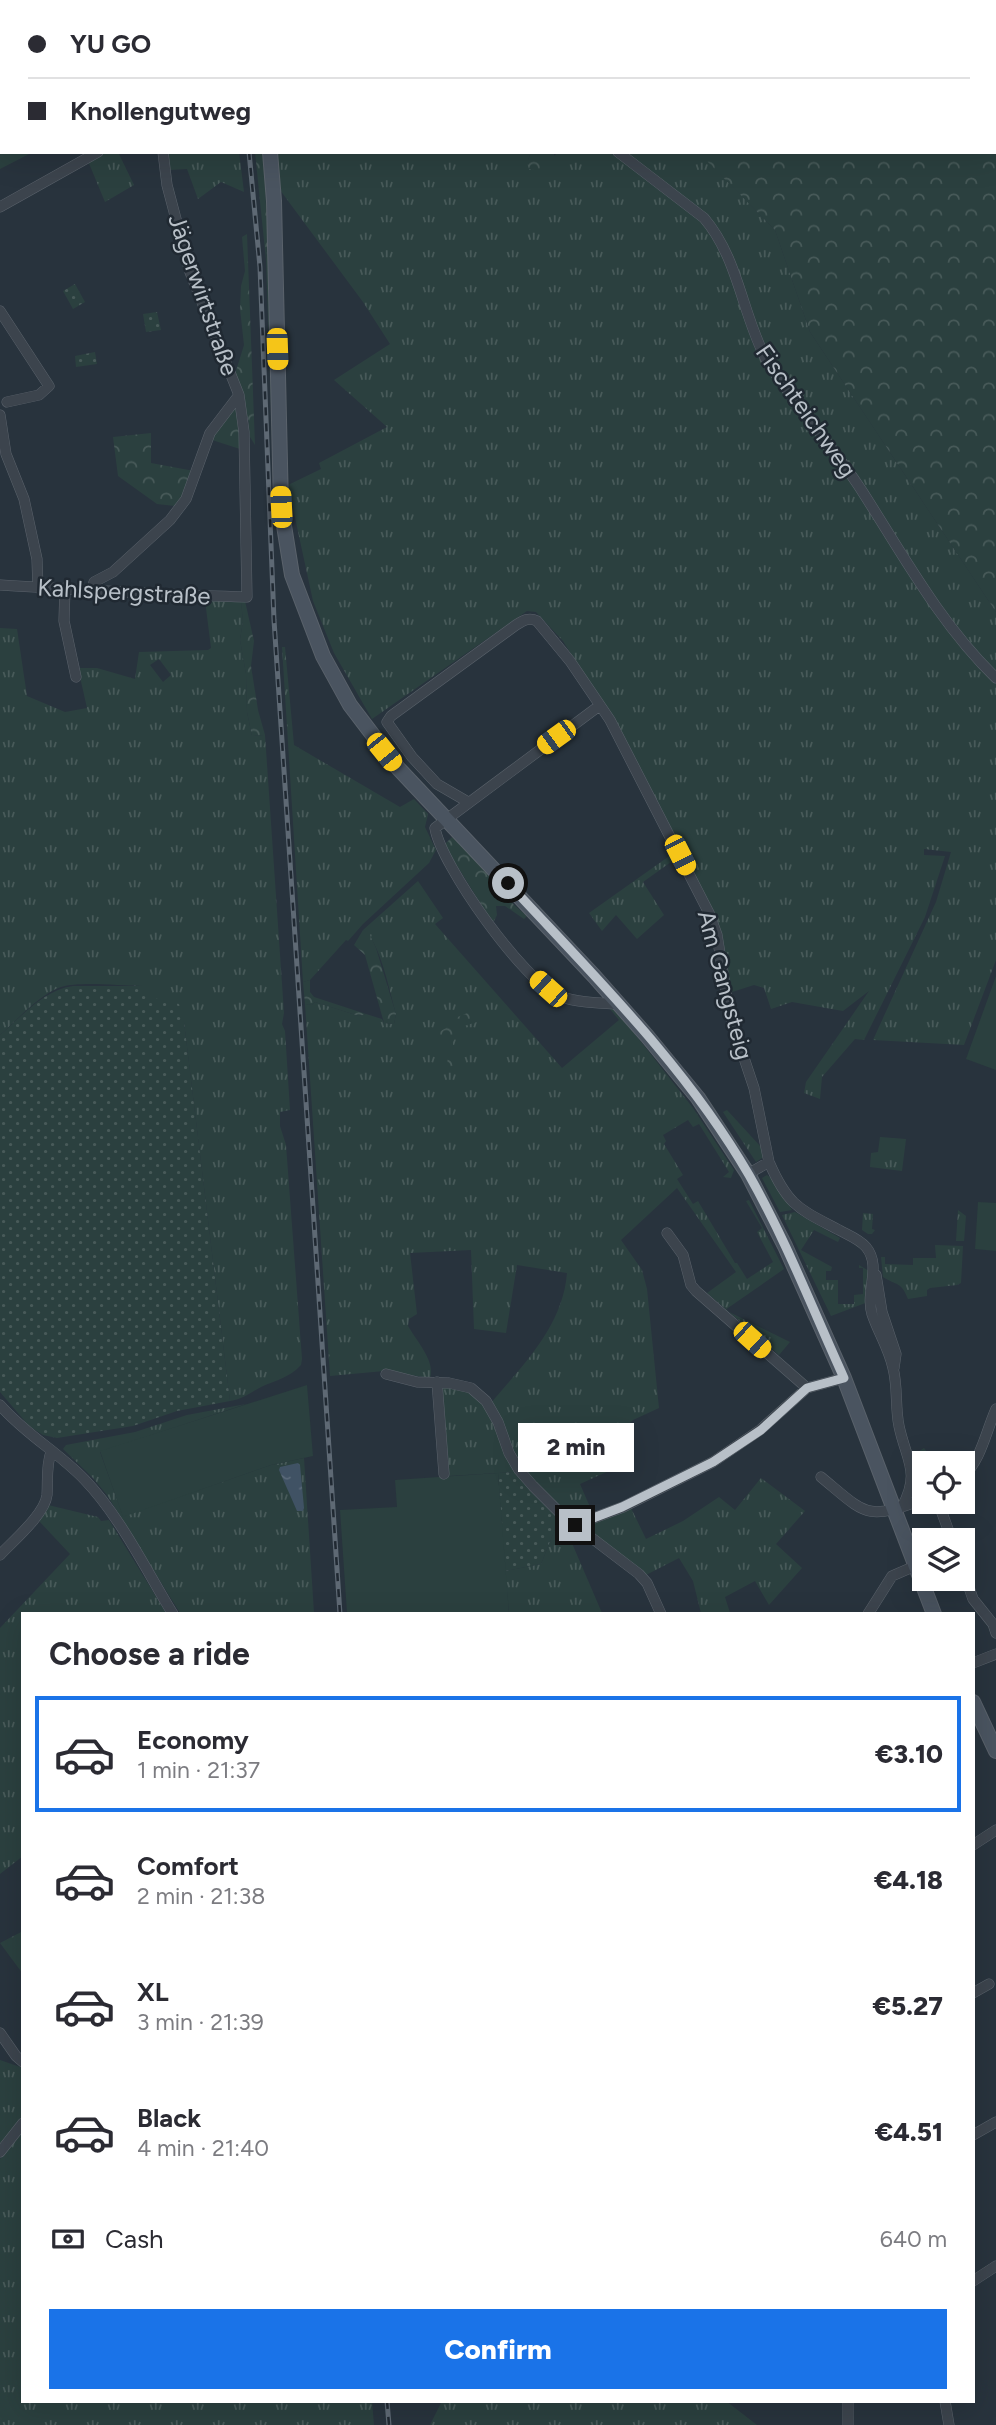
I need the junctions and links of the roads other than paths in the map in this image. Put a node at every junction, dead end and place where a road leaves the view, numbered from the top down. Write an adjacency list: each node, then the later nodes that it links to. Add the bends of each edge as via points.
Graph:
1 (94, 154): 5 (street)
2 (163, 154): 7 (street, Jägerwirtstraße, via 190,272)
3 (270, 154): 19 (main road, via 280,497 292,575 323,656 350,705 398,768)
4 (621, 154): 16 (street, Fischteichweg, via 713,229 767,361 861,489 941,613)
5 (0, 207)
6 (0, 311): 8 (street, via 48,386 39,395)
7 (239, 395): 13 (street, Jägerwirtstraße, via 210,433 186,499 113,572 94,582); 14 (street, Jägerwirtstraße, via 244,432)
8 (7, 402)
9 (0, 415): 11 (street, via 6,454 24,499 37,559)
10 (0, 585): 11 (street, Kahlspergstraße)
11 (38, 588): 12 (street, Kahlspergstraße)
12 (65, 588): 13 (street, Kahlspergstraße); 15 (street, via 64,621)
13 (93, 589): 14 (street, Kahlspergstraße)
14 (247, 597)
15 (76, 677)
16 (996, 678)
17 (600, 706): 18 (street); 18 (street, Am Gangsteig, via 570,661 537,621 529,619 391,716 387,725 422,770); 21 (street, Am Gangsteig, via 628,751 709,913 730,1016 754,1088)
18 (468, 802): 19 (street)
19 (446, 819): 20 (main road); 20 (street, via 435,828 444,852 471,899 520,962 559,996)
20 (619, 1004): 22 (main road, via 698,1098)
21 (769, 1162): 22 (street); 35 (street, Am Gangsteig, via 797,1207 867,1247 874,1268 869,1304 893,1368 899,1428 913,1470 912,1484)
22 (748, 1174): 25 (main road)
23 (667, 1233): 27 (street, via 683,1255 696,1291)
24 (386, 1374): 26 (street)
25 (844, 1378): 27 (street); 35 (main road)
26 (437, 1382): 32 (street); 36 (street, via 471,1388 486,1401 519,1471)
27 (807, 1388): 36 (street, via 761,1430 713,1462)
28 (0, 1405): 30 (street)
29 (996, 1409): 31 (street)
30 (51, 1452): 37 (street, via 42,1510); 42 (street, via 85,1479 106,1505)
31 (975, 1464)
32 (444, 1474)
33 (821, 1477): 35 (street, via 862,1510)
34 (912, 1504): 35 (street)
35 (898, 1509): 38 (main road)
36 (575, 1525): 43 (street, via 639,1574)
37 (0, 1555)
38 (912, 1556)
39 (912, 1567): 44 (street, via 892,1576)
40 (925, 1591): 45 (main road)
41 (970, 1591): 46 (street)
42 (172, 1612)
43 (661, 1612)
44 (869, 1612)
45 (933, 1612)
46 (996, 1633)
47 (996, 1654): 48 (street)
48 (975, 1662)
49 (975, 1706): 50 (main road)
50 (996, 1751)
51 (996, 1830): 52 (street)
52 (975, 1844)
53 (989, 1984): 54 (street)
54 (975, 1992)
55 (0, 2033): 56 (street)
56 (21, 2059)
57 (996, 2122): 59 (street)
58 (21, 2126): 60 (street)
59 (975, 2135)
60 (0, 2152)
61 (996, 2266): 62 (street)
62 (975, 2280)
63 (848, 2403): 65 (street)
64 (945, 2403): 66 (street)
65 (848, 2425)
66 (949, 2425)

